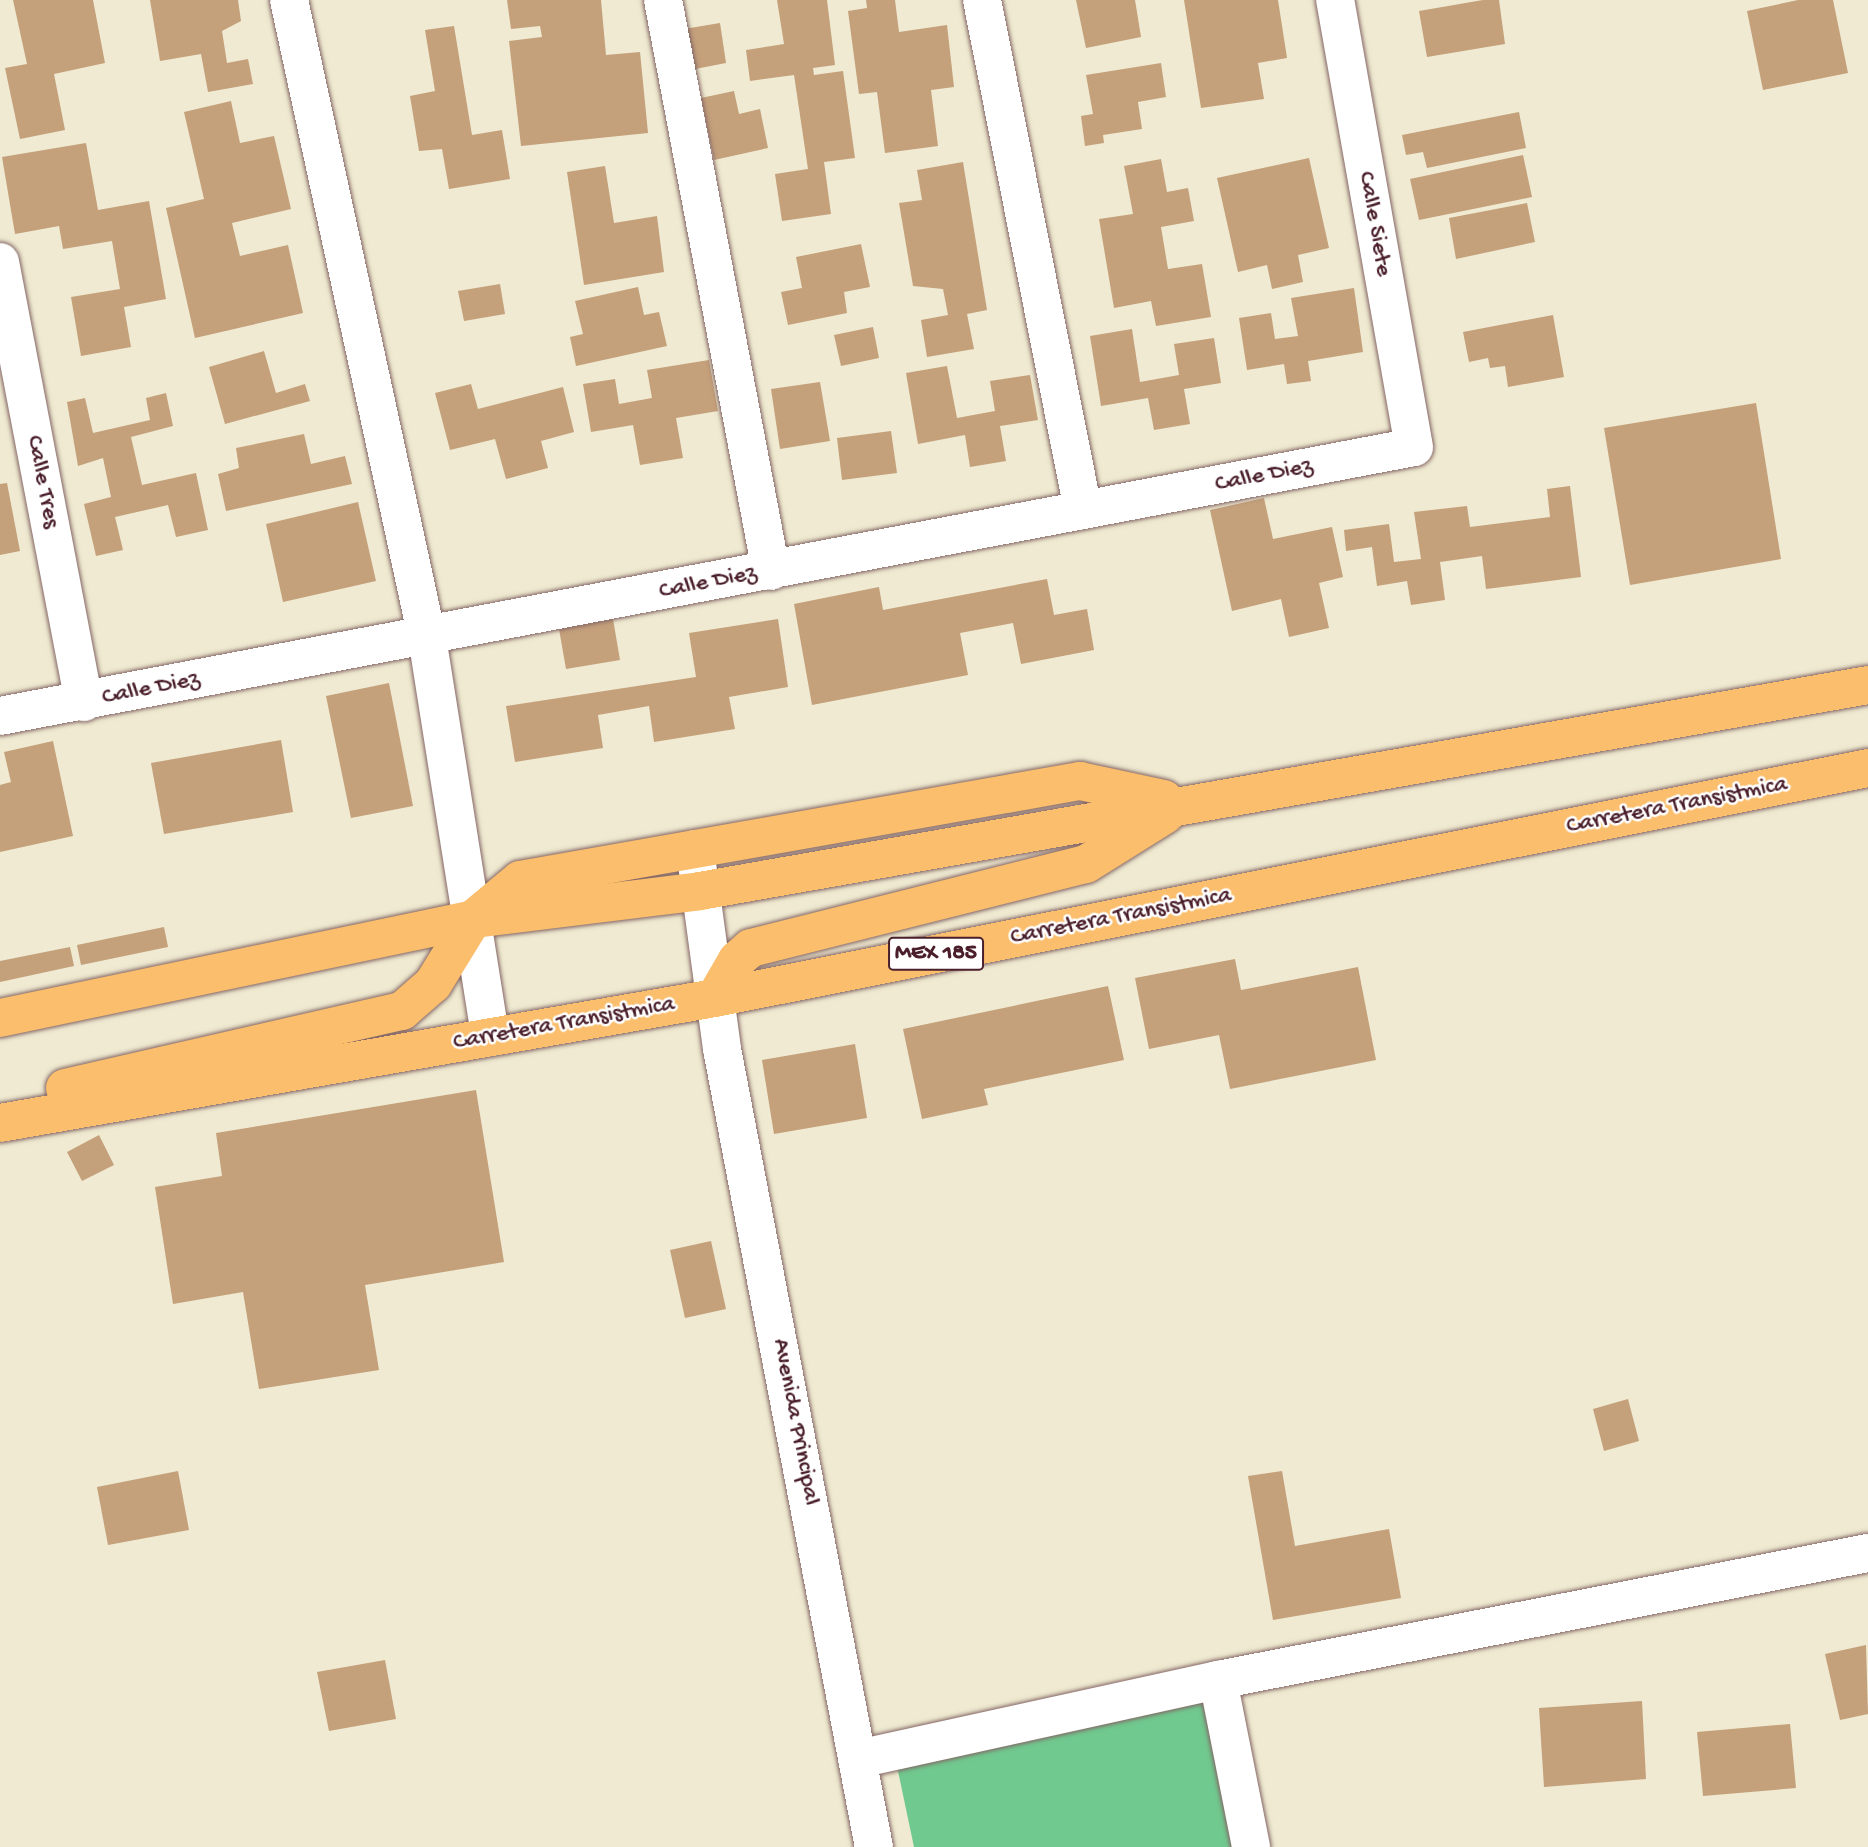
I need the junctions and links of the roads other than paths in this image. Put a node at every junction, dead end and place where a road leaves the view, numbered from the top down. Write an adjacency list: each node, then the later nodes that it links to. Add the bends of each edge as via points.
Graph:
1 (289, 0): 9 (street)
2 (663, 0): 8 (street)
3 (982, 0): 7 (street)
4 (1335, 0): 6 (street, Calle Siete)
5 (0, 262): 11 (street, Calle Tres)
6 (1414, 447): 7 (street, Calle Diez)
7 (1083, 510): 8 (street, Calle Diez)
8 (771, 571): 9 (street, Calle Diez)
9 (427, 637): 11 (street, Calle Diez); 17 (street)
10 (1868, 685): 14 (main road)
11 (84, 702): 12 (street, Calle Diez)
12 (0, 716)
13 (1868, 768): 18 (main road, Carretera Transistmica / MEX 185)
14 (1183, 804): 15 (main road, via 1080,781); 16 (main road); 18 (main road, via 1086,864 751,948 737,960)
15 (695, 849): 16 (street, Avenida Principal); 17 (main road, via 520,880)
16 (700, 891): 17 (main road); 18 (street, Avenida Principal)
17 (473, 919): 19 (main road); 20 (street); 21 (main road, via 433,984 402,1011 61,1089)
18 (715, 998): 20 (main road, Carretera Transistmica / MEX 185); 24 (street, Avenida Principal)
19 (0, 1018)
20 (490, 1037): 21 (main road, Carretera Transistmica / MEX 185)
21 (3, 1123)
22 (1868, 1553): 23 (street)
23 (1218, 1680): 24 (street); 26 (street)
24 (858, 1759): 25 (street, Avenida Principal)
25 (874, 1847)
26 (1251, 1847)

